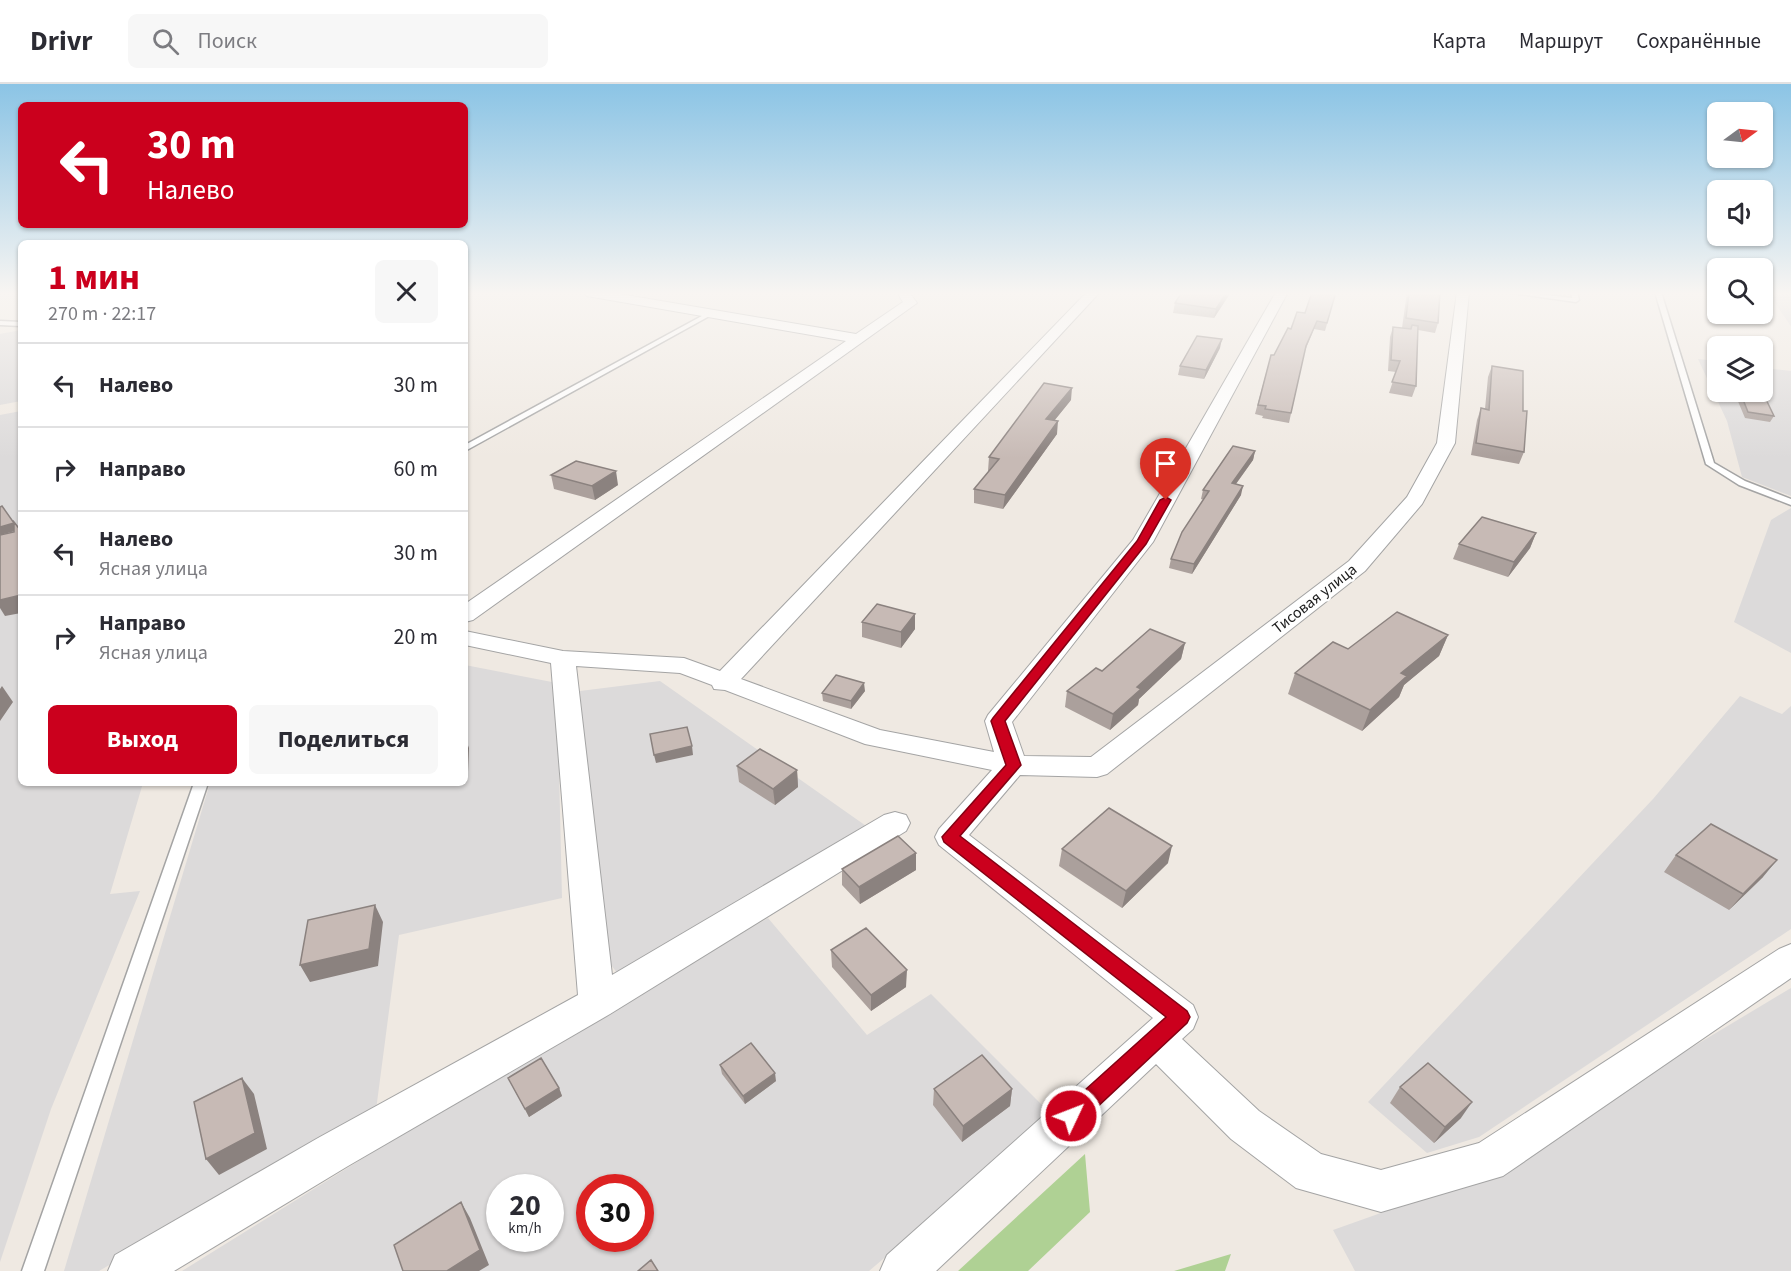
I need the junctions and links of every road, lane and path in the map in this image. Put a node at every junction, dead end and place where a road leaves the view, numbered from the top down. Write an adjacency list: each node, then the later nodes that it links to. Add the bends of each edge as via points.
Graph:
1 (648, 347): 7 (lane)
2 (846, 347): 9 (street)
3 (1041, 347): 12 (street)
4 (1251, 347): 13 (street, via 1142,542 998,721)
5 (1457, 347): 13 (street, Тисовая улица, via 1446,443 1415,500 1357,566 1097,767)
6 (1675, 347): 8 (lane, via 1710,464 1742,483)
7 (468, 446)
8 (1791, 501)
9 (468, 613)
10 (468, 639): 11 (street, Тисовая улица)
11 (563, 658): 12 (street, Тисовая улица, via 684,666); 17 (street)
12 (723, 683): 13 (street, Тисовая улица, via 875,738)
13 (1013, 765): 18 (street, via 950,837 1180,1017)
14 (200, 786): 19 (lane)
15 (895, 823): 17 (street)
16 (1791, 959): 18 (street, via 1488,1161 1381,1191 1311,1173 1245,1125)
17 (597, 1003): 20 (street)
18 (1156, 1039): 21 (street)
19 (33, 1271)
20 (131, 1271)
21 (903, 1271)

